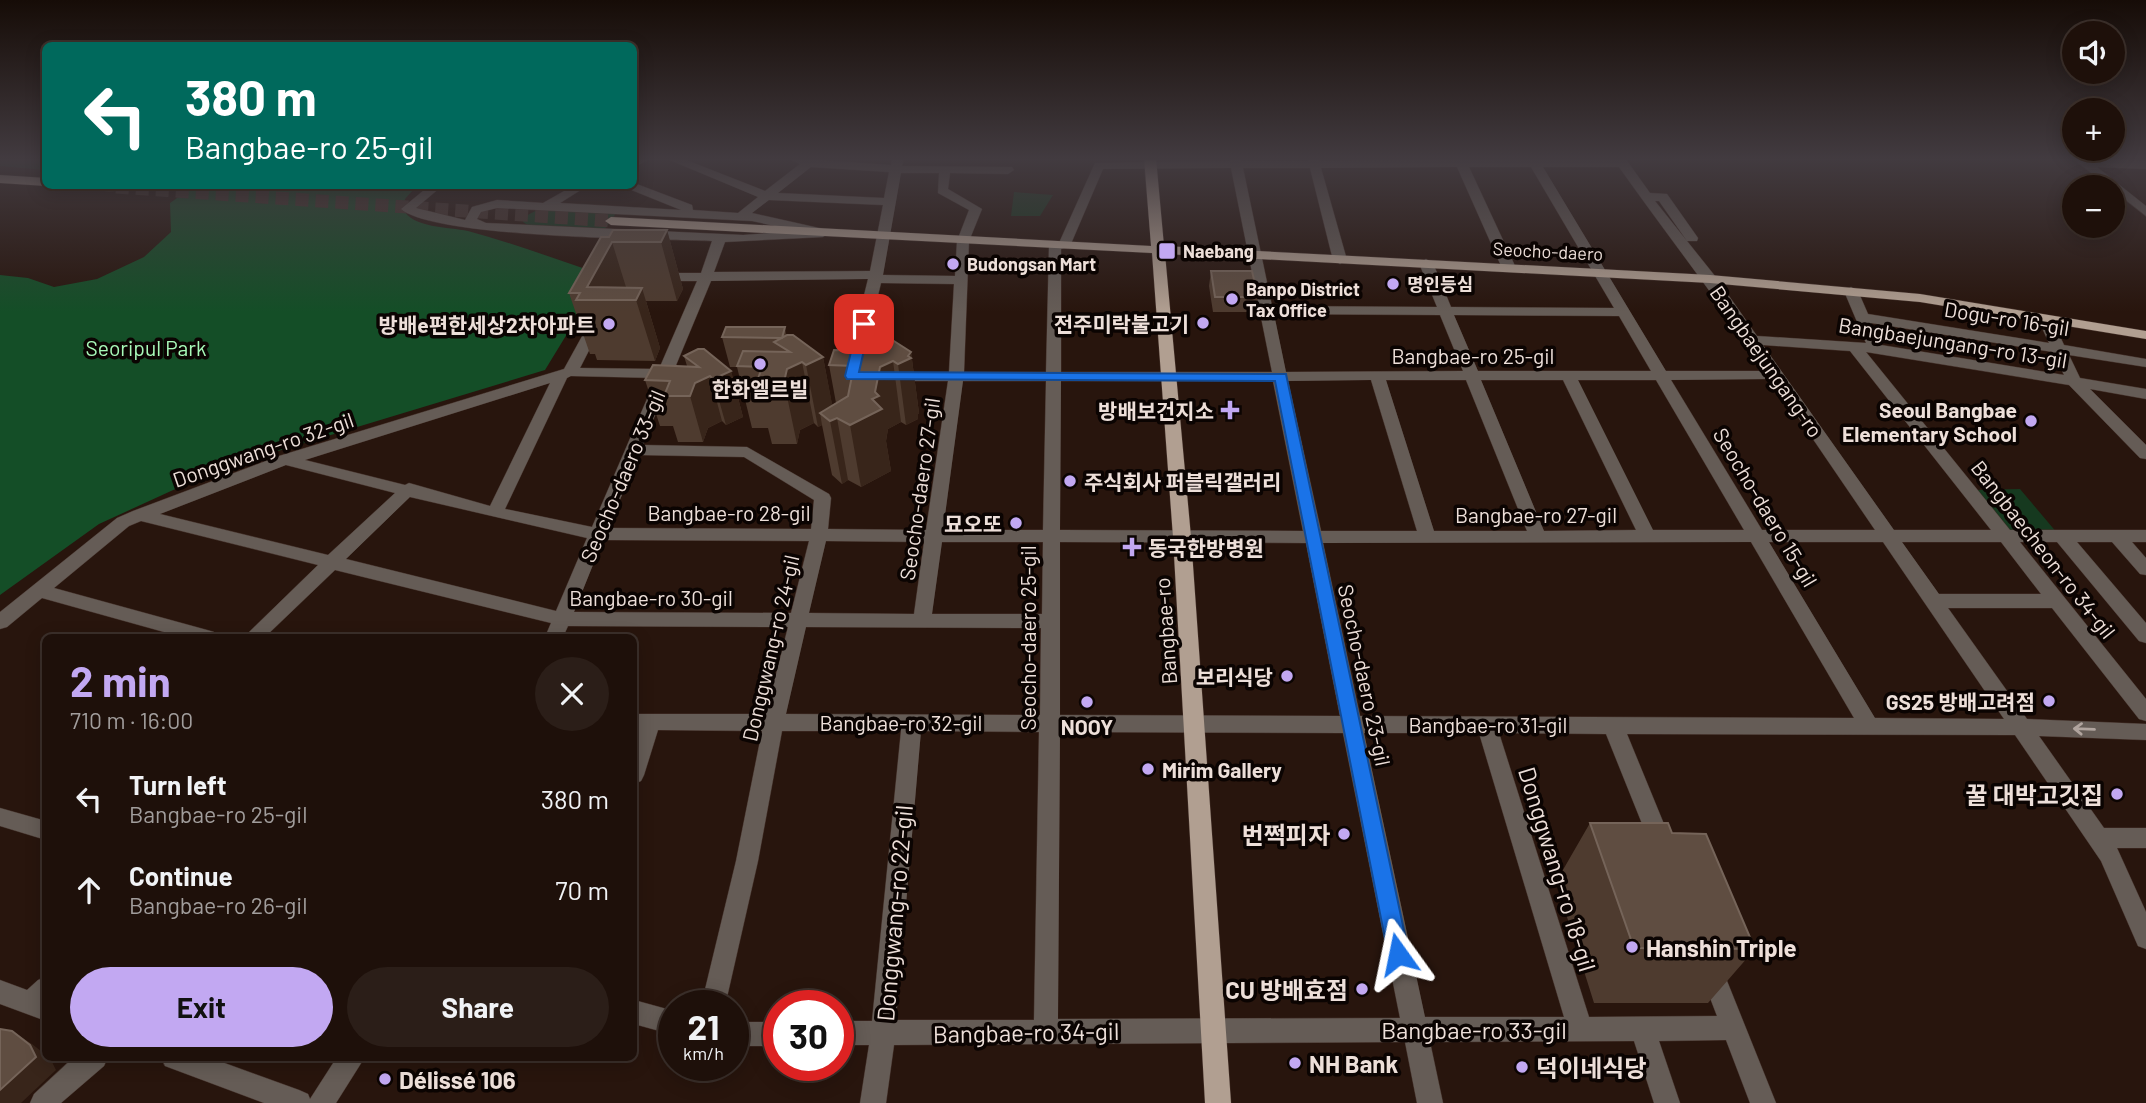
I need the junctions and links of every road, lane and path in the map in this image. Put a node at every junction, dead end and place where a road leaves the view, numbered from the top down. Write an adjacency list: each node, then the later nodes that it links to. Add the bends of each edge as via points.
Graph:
1 (408, 209): 20 (street)
2 (477, 209): 20 (street, Seocho-daero, via 469,218)
3 (527, 209): 21 (street, Seocho-daero, via 516,223)
4 (634, 209): 17 (street, Seocho-daero)
5 (692, 209): 17 (street)
6 (749, 209): 18 (street)
7 (888, 209): 23 (street)
8 (976, 209): 25 (street, Seocho-daero 27-gil)
9 (1077, 209): 26 (street)
10 (1154, 209): 27 (main road, Bangbae-ro)
11 (1245, 209): 29 (street, Seocho-daero 23-gil)
12 (1327, 209): 30 (street)
13 (1482, 209): 32 (street)
14 (1563, 209): 33 (street, Seocho-daero 15-gil)
15 (1656, 209): 37 (street, Bangbaejungang-ro)
16 (1672, 209): 28 (street)
17 (701, 213): 18 (street, Seocho-daero)
18 (741, 216): 22 (street, Seocho-daero)
19 (611, 221): 22 (main road, Seocho-daero)
20 (478, 226): 21 (street, Seocho-daero)
21 (531, 229): 24 (street, Seocho-daero)
22 (823, 233): 23 (main road, Seocho-daero); 24 (street, Seocho-daero)
23 (883, 236): 25 (main road, Seocho-daero); 36 (street)
24 (720, 238): 34 (street, Seocho-daero 33-gil)
25 (963, 241): 26 (main road, Seocho-daero); 38 (street, Seocho-daero 27-gil)
26 (1060, 246): 27 (main road, Seocho-daero); 57 (street, Seocho-daero 25-gil)
27 (1157, 251): 29 (main road, Seocho-daero); 58 (main road, Bangbae-ro)
28 (1703, 252)
29 (1255, 256): 30 (main road, Seocho-daero); 40 (street, Seocho-daero 23-gil)
30 (1340, 260): 31 (main road, Seocho-daero)
31 (1426, 263): 32 (main road, Seocho-daero); 41 (street)
32 (1509, 268): 33 (main road, Seocho-daero)
33 (1600, 273): 37 (main road, Seocho-daero); 42 (street, Seocho-daero 15-gil)
34 (706, 276): 35 (street); 36 (street); 52 (street, Seocho-daero 33-gil)
35 (644, 277)
36 (875, 277): 38 (street); 62 (street, Bangbae-ro 25-gil, via 858,376)
37 (1710, 279): 39 (main road, Seocho-daero); 47 (street, Bangbaejungang-ro)
38 (962, 280): 62 (street, Seocho-daero 27-gil)
39 (1851, 290): 44 (street); 45 (main road, Seocho-daero)
40 (1267, 310): 41 (street); 63 (street, Seocho-daero 23-gil)
41 (1446, 312): 42 (street); 60 (street)
42 (1623, 312): 55 (street, Seocho-daero 15-gil)
43 (601, 313): 53 (street)
44 (1861, 317): 49 (street); 50 (street, Dogu-ro 16-gil)
45 (2045, 319): 46 (main road, Seocho-daero); 50 (street)
46 (2146, 335)
47 (1752, 340): 48 (street, Bangbaejungang-ro 13-gil); 56 (street, Bangbaejungang-ro)
48 (1855, 347): 49 (street, Bangbaejungang-ro 13-gil); 78 (street, Bangbaecheon-ro 34-gil)
49 (1875, 348): 64 (street, Bangbaejungang-ro 13-gil)
50 (2059, 348): 51 (street, Dogu-ro 16-gil); 64 (street)
51 (2146, 363)
52 (666, 373): 53 (street, Donggwang-ro 32-gil); 54 (street, Donggwang-ro 32-gil); 66 (street, Seocho-daero 33-gil)
53 (565, 374): 68 (street, Donggwang-ro 32-gil); 70 (street)
54 (692, 374)
55 (1662, 375): 56 (street, Bangbae-ro 25-gil); 61 (street, Bangbae-ro 25-gil); 85 (street, Seocho-daero 15-gil)
56 (1777, 375): 86 (street, Bangbaejungang-ro)
57 (1052, 376): 58 (street, Bangbae-ro 25-gil); 62 (street, Bangbae-ro 25-gil); 75 (street, Seocho-daero 25-gil)
58 (1170, 376): 63 (street, Bangbae-ro 25-gil); 82 (main road, Bangbae-ro)
59 (1377, 376): 60 (street, Bangbae-ro 25-gil); 63 (street, Bangbae-ro 25-gil); 77 (street)
60 (1473, 376): 61 (street, Bangbae-ro 25-gil); 83 (street)
61 (1569, 376): 84 (street)
62 (956, 377): 74 (street, Seocho-daero 27-gil)
63 (1281, 377): 76 (street, Seocho-daero 23-gil)
64 (2074, 382): 65 (street, Bangbaejungang-ro 13-gil); 67 (street)
65 (2146, 394)
66 (633, 450): 72 (street, Seocho-daero 33-gil); 73 (street, Donggwang-ro 24-gil, via 747,452 823,498)
67 (2146, 454)
68 (285, 460): 69 (street, Bangbae-ro 28-gil); 71 (street, Donggwang-ro 32-gil)
69 (409, 489): 70 (street, Bangbae-ro 28-gil); 87 (street)
70 (495, 513): 72 (street, Bangbae-ro 28-gil)
71 (139, 515): 87 (street, Bangbae-ro 30-gil); 89 (street, Donggwang-ro 32-gil, via 123,522)
72 (597, 534): 73 (street, Bangbae-ro 28-gil); 92 (street, Seocho-daero 33-gil)
73 (819, 535): 74 (street, Bangbae-ro 28-gil); 93 (street, Donggwang-ro 24-gil)
74 (933, 536): 75 (street, Bangbae-ro 28-gil); 94 (street, Seocho-daero 27-gil)
75 (1050, 536): 82 (street, Bangbae-ro 28-gil); 95 (street, Seocho-daero 25-gil)
76 (1313, 536): 77 (street, Bangbae-ro 27-gil); 82 (street, Bangbae-ro 27-gil); 107 (street, Seocho-daero 23-gil)
77 (1427, 536): 83 (street, Bangbae-ro 27-gil)
78 (2005, 536): 79 (street, Bangbae-ro 27-gil); 86 (street, Bangbae-ro 27-gil); 91 (street, Bangbaecheon-ro 34-gil)
79 (2062, 536): 80 (street, Bangbae-ro 27-gil); 100 (street)
80 (2116, 536): 81 (street, Bangbae-ro 27-gil); 88 (street)
81 (2146, 536)
82 (1182, 537): 106 (main road, Bangbae-ro)
83 (1538, 537): 84 (street, Bangbae-ro 27-gil)
84 (1648, 537): 85 (street, Bangbae-ro 27-gil)
85 (1758, 537): 86 (street, Bangbae-ro 27-gil); 110 (street, Seocho-daero 15-gil)
86 (1890, 537): 90 (street, Bangbaejungang-ro)
87 (331, 564): 92 (street, Bangbae-ro 30-gil); 98 (street)
88 (2146, 569)
89 (38, 590): 96 (street, Donggwang-ro 32-gil); 97 (street)
90 (1935, 601): 91 (street); 111 (street, Bangbaejungang-ro)
91 (2056, 601): 101 (street, Bangbaecheon-ro 34-gil)
92 (562, 619): 93 (street, Bangbae-ro 30-gil); 99 (street, Seocho-daero 33-gil)
93 (799, 620): 94 (street, Bangbae-ro 30-gil); 103 (street, Donggwang-ro 24-gil)
94 (922, 620): 95 (street, Bangbae-ro 30-gil)
95 (1050, 621): 105 (street, Seocho-daero 25-gil)
96 (0, 622)
97 (196, 634)
98 (256, 634)
99 (555, 634)
100 (2146, 636)
101 (2146, 713)
102 (642, 722): 103 (street, Bangbae-ro 32-gil); 113 (street, Bangbae-ro 32-gil)
103 (774, 722): 104 (street, Bangbae-ro 32-gil); 121 (street, Donggwang-ro 24-gil)
104 (912, 722): 105 (street, Bangbae-ro 32-gil); 133 (street, Donggwang-ro 22-gil)
105 (1049, 722): 106 (street, Bangbae-ro 32-gil); 131 (street, Seocho-daero 25-gil)
106 (1194, 723): 107 (street, Bangbae-ro 31-gil); 130 (main road, Bangbae-ro)
107 (1352, 724): 108 (street, Bangbae-ro 31-gil); 129 (street, Seocho-daero 23-gil)
108 (1486, 724): 109 (street, Bangbae-ro 31-gil); 126 (street, Donggwang-ro 18-gil)
109 (1613, 725): 110 (street, Bangbae-ro 31-gil); 118 (street)
110 (1869, 726): 111 (street)
111 (2023, 727): 112 (street, one-way to 111); 116 (street, Bangbaejungang-ro)
112 (2146, 732)
113 (637, 755)
114 (0, 817): 115 (street)
115 (42, 830)
116 (2098, 838): 117 (street); 119 (street, Bangbaejungang-ro)
117 (2146, 838)
118 (1669, 864)
119 (2146, 938)
120 (1703, 950): 128 (street)
121 (717, 990)
122 (0, 992): 123 (street)
123 (41, 1000)
124 (637, 1013): 125 (street)
125 (658, 1019)
126 (1580, 1028): 127 (street, Bangbae-ro 33-gil); 129 (street, Bangbae-ro 33-gil)
127 (1642, 1028): 128 (street, Bangbae-ro 33-gil); 143 (street)
128 (1734, 1028): 144 (street)
129 (1414, 1029): 130 (street, Bangbae-ro 33-gil); 142 (street, Seocho-daero 23-gil)
130 (1213, 1030): 131 (street, Bangbae-ro 34-gil); 141 (main road, Bangbae-ro)
131 (1046, 1031): 133 (street, Bangbae-ro 34-gil)
132 (854, 1033): 133 (street, Bangbae-ro 34-gil)
133 (883, 1033): 140 (street, Donggwang-ro 22-gil)
134 (90, 1061): 137 (street)
135 (185, 1061): 138 (street)
136 (349, 1061): 139 (street)
137 (43, 1103)
138 (299, 1103)
139 (321, 1103)
140 (873, 1103)
141 (1218, 1103)
142 (1430, 1103)
143 (1667, 1103)
144 (1763, 1103)

